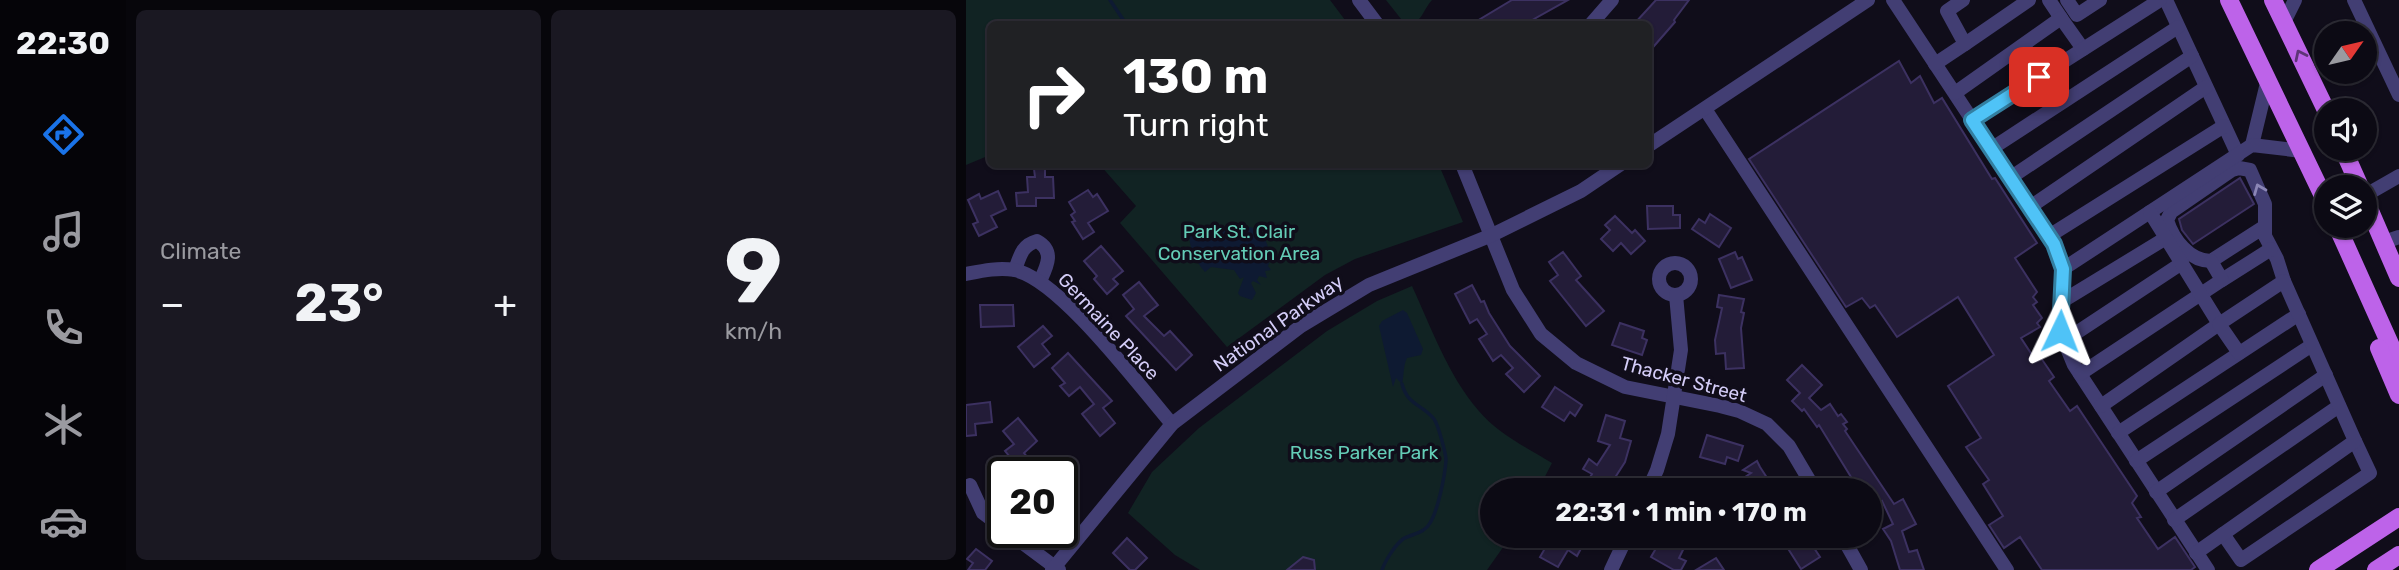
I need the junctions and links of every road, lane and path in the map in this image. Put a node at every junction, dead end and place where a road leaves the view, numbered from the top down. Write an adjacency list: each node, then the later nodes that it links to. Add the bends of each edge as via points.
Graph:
1 (1359, 0): 17 (street)
2 (1612, 0): 18 (street)
3 (1868, 0): 30 (street)
4 (1893, 0): 24 (street)
5 (1963, 0): 21 (street, via 1947,11)
6 (2029, 0): 21 (street)
7 (2049, 0): 16 (street)
8 (2067, 0): 9 (street, via 2077,15)
9 (2100, 0)
10 (2160, 0): 22 (street)
11 (2165, 0): 20 (street)
12 (2229, 0): 25 (main road)
13 (2273, 0): 19 (main road)
14 (2295, 0): 19 (street)
15 (2354, 0): 26 (street)
16 (2061, 18): 22 (street); 28 (street)
17 (1375, 21)
18 (1594, 21)
19 (2284, 22): 29 (main road, one-way to 19)
20 (2178, 27): 23 (street); 35 (street)
21 (1965, 44): 24 (street)
22 (2083, 49): 31 (street)
23 (2192, 56): 27 (street); 42 (street)
24 (1935, 64): 28 (street)
25 (2268, 79): 34 (street); 36 (main road)
26 (2397, 86)
27 (2206, 87): 32 (street); 44 (street)
28 (1955, 93): 31 (street)
29 (2320, 98)
30 (1705, 109): 33 (street); 100 (street)
31 (1972, 120): 35 (street)
32 (2224, 126): 37 (street); 49 (street)
33 (1652, 143)
34 (2252, 145): 36 (street); 37 (street)
35 (1991, 149): 42 (street)
36 (2302, 151): 40 (main road)
37 (2238, 155): 45 (street)
38 (1464, 168): 48 (street, Thacker Street)
39 (1615, 168): 48 (street, National Parkway, via 1581,191)
40 (2314, 176)
41 (2399, 176): 43 (street)
42 (2010, 178): 44 (street)
43 (2377, 189)
44 (2030, 207): 49 (street)
45 (2150, 212): 50 (street); 56 (street)
46 (2377, 216): 52 (main road)
47 (2264, 227): 53 (street); 54 (street); 54 (street, one-way to 54, via 2265,204 2253,174 2245,168 2232,170 2171,212 2167,220 2187,252 2198,260)
48 (1492, 234): 76 (street, Thacker Street, via 1513,290 1541,334 1576,363 1625,387); 79 (street, National Parkway, via 1369,285 1301,326)
49 (2049, 236): 56 (street)
50 (2166, 238): 55 (street); 66 (street)
51 (2343, 238): 63 (main road)
52 (2392, 240): 57 (main road)
53 (2271, 249): 60 (street); 62 (street)
54 (2211, 261): 60 (street)
55 (2182, 263): 64 (street); 69 (street)
56 (2063, 269): 66 (street)
57 (2397, 269)
58 (1015, 270): 59 (street, Germaine Place); 61 (street, Germaine Place); 61 (street, via 1022,249 1038,241 1049,254)
59 (966, 274)
60 (2222, 280): 64 (street)
61 (1040, 281): 79 (street, Germaine Place, via 1085,323)
62 (2284, 281): 67 (street); 68 (street)
63 (2365, 287): 72 (main road); 75 (main road, via 2377,343)
64 (2201, 294): 68 (street); 73 (street)
65 (1676, 295): 76 (street, via 1681,351)
66 (2061, 302): 69 (street)
67 (2298, 314): 70 (street); 71 (street)
68 (2219, 324): 71 (street); 77 (street)
69 (2064, 341): 73 (street)
70 (2312, 345): 74 (street); 82 (street)
71 (2239, 354): 80 (street)
72 (2399, 364)
73 (2080, 374): 77 (street)
74 (2326, 375): 78 (street); 86 (street)
75 (2399, 395)
76 (1674, 397): 83 (street); 84 (street, Thacker Street, via 1739,411 1767,424 1789,446)
77 (2101, 406): 80 (street)
78 (2339, 406): 81 (street); 90 (street)
79 (1171, 424): 97 (street, National Parkway)
80 (2118, 433): 82 (street)
81 (2355, 441): 91 (street); 91 (street, via 2370,473 2241,560)
82 (2136, 461): 86 (street)
83 (1653, 478)
84 (1808, 478)
85 (970, 485): 88 (street)
86 (2156, 492): 90 (street)
87 (2399, 503): 92 (main road)
88 (987, 516)
89 (2399, 517): 92 (main road)
90 (2174, 520): 96 (street)
91 (2223, 534): 96 (street)
92 (2369, 537): 102 (main road)
93 (1028, 548): 97 (street)
94 (1621, 548): 98 (street)
95 (1849, 548): 99 (street)
96 (2196, 553): 101 (street)
97 (1055, 569)
98 (1611, 570)
99 (1861, 570)
100 (2007, 570)
101 (2208, 570)
102 (2318, 570)

